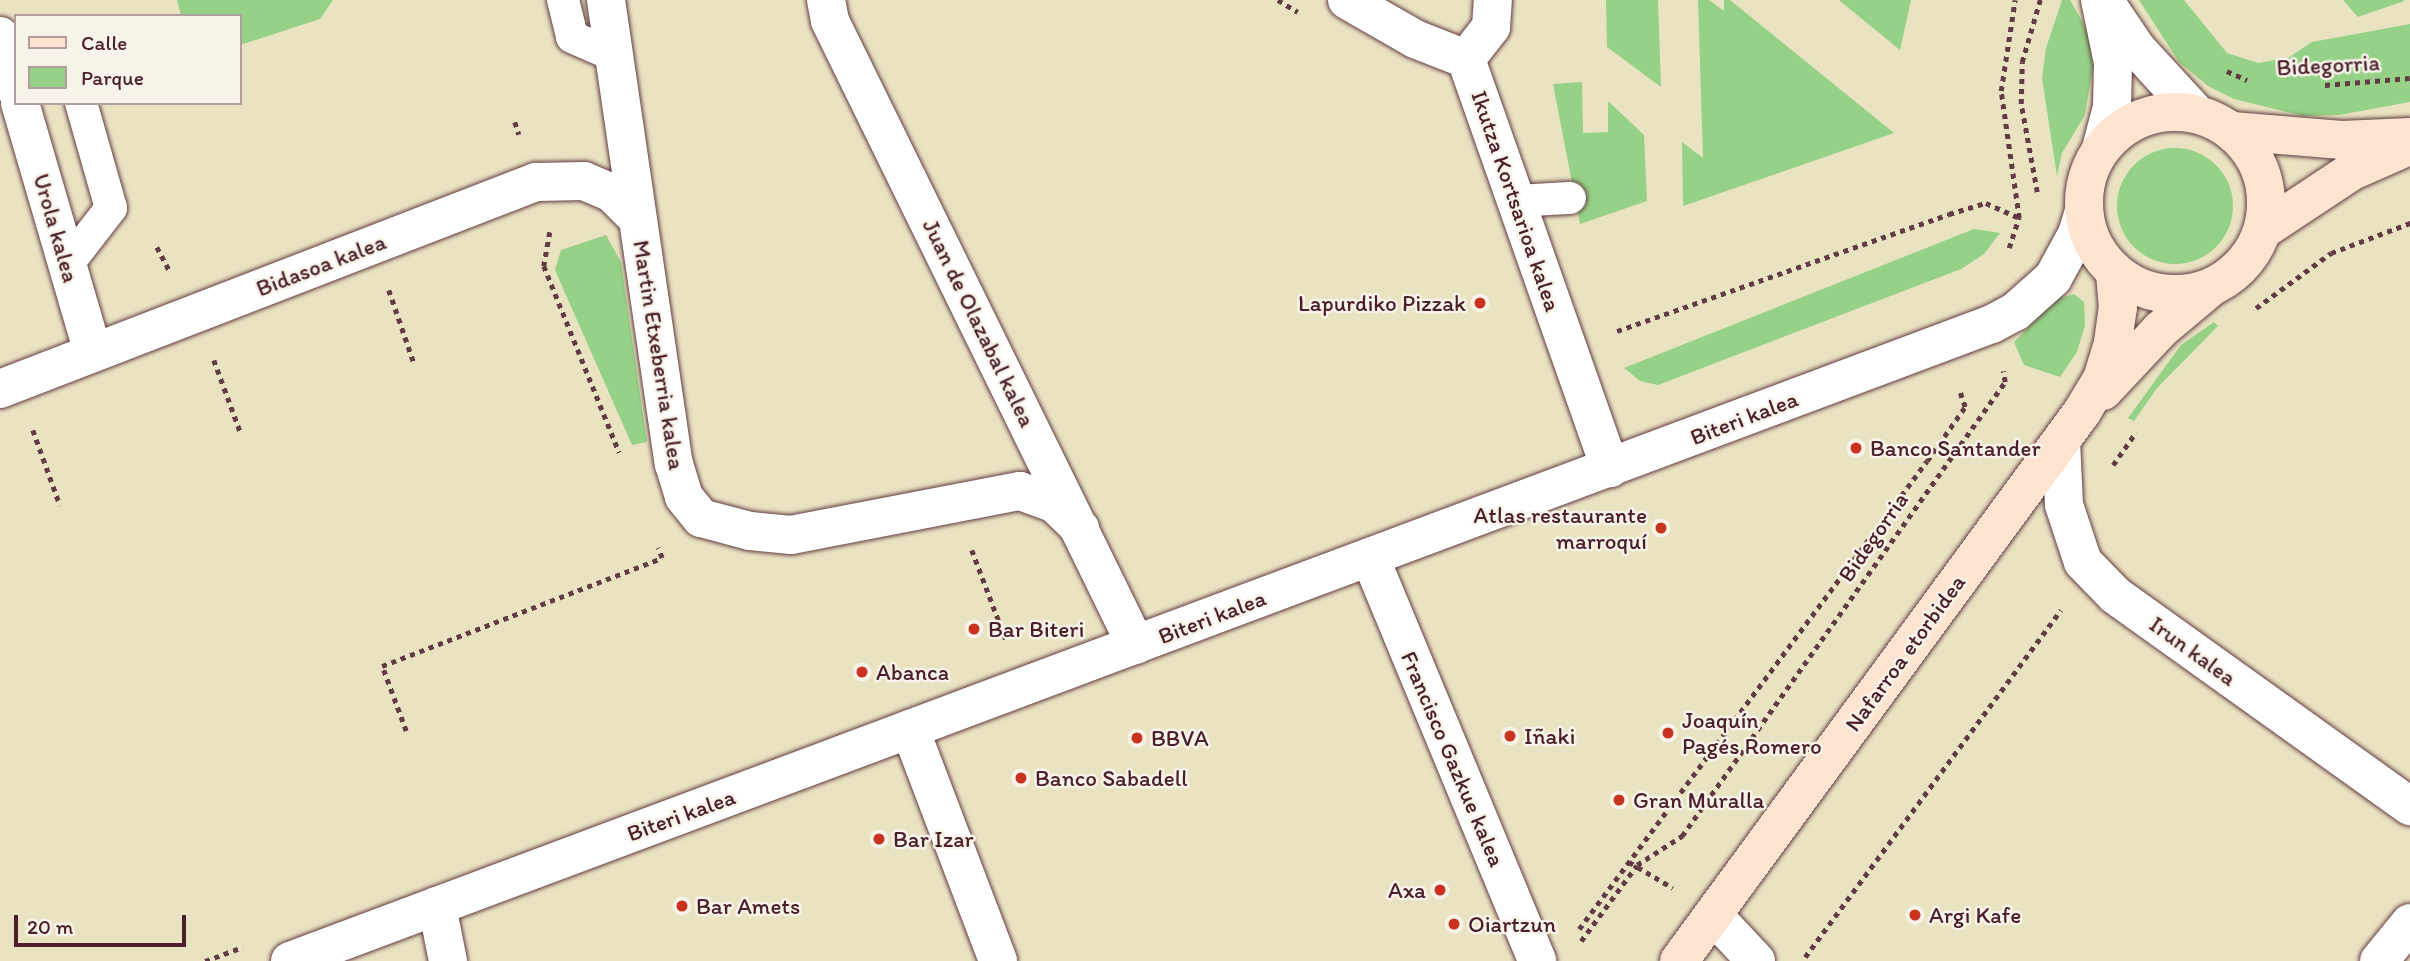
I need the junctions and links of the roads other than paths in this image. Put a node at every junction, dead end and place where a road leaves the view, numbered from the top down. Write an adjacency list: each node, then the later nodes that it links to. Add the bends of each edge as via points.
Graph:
1 (563, 0): 9 (lane, via 572,37)
2 (606, 0): 9 (street, Martin Etxeberria kalea)
3 (826, 0): 31 (street, Juan de Olazabal kalea, via 830,21)
4 (1347, 0): 10 (street, via 1415,38)
5 (1493, 0): 10 (street, via 1491,27)
6 (2100, 0): 18 (street, via 2113,63 2112,107)
7 (2105, 0): 14 (street, via 2137,49)
8 (0, 36): 11 (street)
9 (615, 55): 22 (street, Martin Etxeberria kalea)
10 (1466, 59): 20 (street, Ikutza Kortsarioa kalea)
11 (14, 83)
12 (21, 105): 24 (street, Urola kalea)
13 (82, 105): 24 (lane, via 111,208)
14 (2195, 112): 15 (main road); 18 (main road, via 2164,112 2140,119 2118,131)
15 (2232, 131): 16 (main road, via 2342,140); 23 (main road, via 2251,151 2263,176 2267,203)
16 (2410, 137)
17 (2410, 146): 23 (main road, via 2352,171)
18 (2101, 149): 21 (main road, via 2084,189)
19 (1570, 198): 20 (lane)
20 (1516, 201): 30 (street, Ikutza Kortsarioa kalea)
21 (2084, 211): 25 (main road, via 2099,255); 30 (street, Biteri kalea, via 2053,278 2025,305 1992,324)
22 (636, 218): 27 (street, Bidasoa kalea, via 612,193 584,181 536,182); 31 (street, Martin Etxeberria kalea, via 674,464 684,497 701,518 750,531 791,535 1020,491 1055,503)
23 (2263, 230): 26 (main road, via 2252,254 2233,274)
24 (67, 265): 27 (street, Urola kalea)
25 (2115, 273): 26 (main road, via 2160,294 2184,295); 29 (main road, Nafarroa etorbidea, via 2118,308 2113,342 2102,379)
26 (2210, 288): 29 (main road, Nafarroa etorbidea, via 2160,330)
27 (93, 353): 28 (street, Bidasoa kalea)
28 (0, 389)
29 (2071, 427): 35 (street, Irun kalea, via 2064,505 2083,562 2115,595); 37 (main road, Nafarroa etorbidea)
30 (1610, 468): 32 (street, Biteri kalea)
31 (1080, 528): 33 (street, Juan de Olazabal kalea)
32 (1370, 557): 33 (street, Biteri kalea); 42 (street, Francisco Gazkue kalea)
33 (1136, 645): 34 (street, Biteri kalea)
34 (910, 729): 36 (street, Biteri kalea); 41 (street)
35 (2410, 806)
36 (437, 906): 39 (street, Biteri kalea); 40 (street)
37 (1713, 915): 43 (main road, Nafarroa etorbidea); 44 (street)
38 (2410, 923): 45 (street)
39 (290, 961)
40 (448, 961)
41 (998, 961)
42 (1537, 961)
43 (1679, 961)
44 (1756, 961)
45 (2379, 961)

